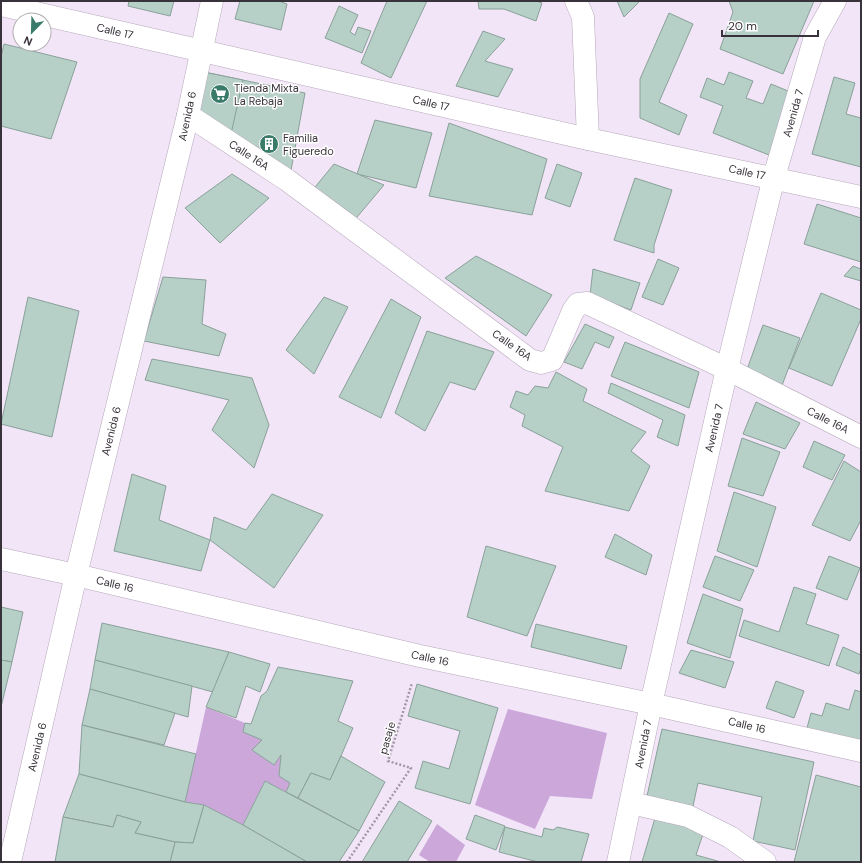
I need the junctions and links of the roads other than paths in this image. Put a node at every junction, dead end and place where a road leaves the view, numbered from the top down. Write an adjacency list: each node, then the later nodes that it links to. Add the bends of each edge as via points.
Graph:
1 (212, 1): 5 (street, Avenida 6)
2 (576, 1): 7 (street, via 582,18)
3 (835, 1): 8 (street, Avenida 7, via 815,37)
4 (1, 6): 5 (street, Calle 17)
5 (200, 50): 6 (street, Avenida 6); 7 (street, Calle 17)
6 (188, 115): 10 (street, Calle 16A, via 287,180 530,360 540,363 552,360 573,311 578,304 587,303); 13 (street, Avenida 6)
7 (588, 139): 8 (street, Calle 17)
8 (774, 177): 9 (street, Calle 17); 10 (street, Avenida 7)
9 (861, 197)
10 (727, 369): 11 (street, Calle 16A); 14 (street, Avenida 7)
11 (861, 437)
12 (1, 560): 13 (street, Calle 16)
13 (76, 575): 14 (street, Calle 16, via 420,656); 17 (street, Avenida 6)
14 (651, 704): 15 (street, Calle 16); 16 (street, Avenida 7)
15 (861, 751)
16 (631, 803): 18 (street, Avenida 7); 19 (street, via 688,816 730,837)
17 (10, 862)
18 (618, 862)
19 (765, 862)

